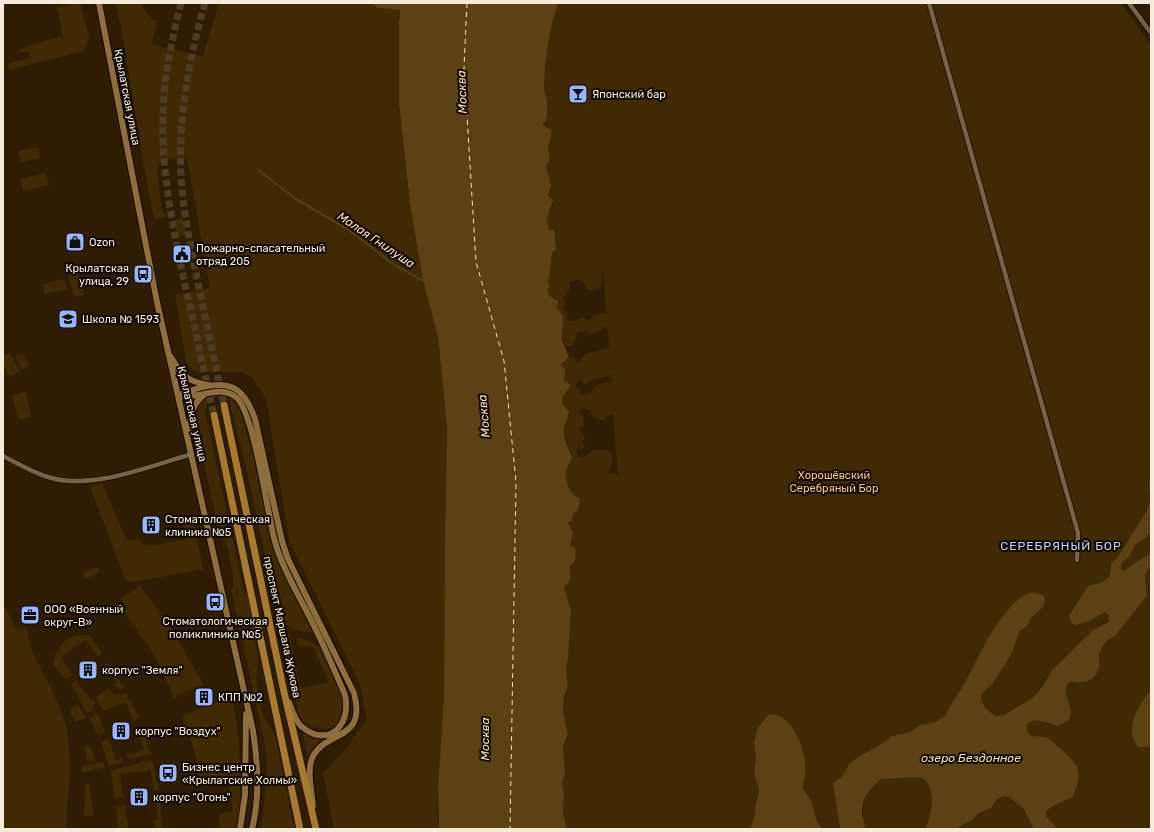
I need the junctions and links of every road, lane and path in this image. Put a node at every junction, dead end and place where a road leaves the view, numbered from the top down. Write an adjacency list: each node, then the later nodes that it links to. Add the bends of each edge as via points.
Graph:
1 (99, 3): 5 (main road, Крылатская улица)
2 (929, 3): 13 (street, via 1078,533)
3 (1129, 3): 4 (street)
4 (1151, 33)
5 (167, 349): 6 (main road, via 178,371 184,377); 7 (main road, Крылатская улица)
6 (211, 389): 7 (main road, via 187,391); 10 (main road, via 200,398 190,416); 14 (main road, via 232,394 243,407 251,430 277,549 345,695 345,721 333,732 319,735 312,733 298,722); 19 (main road, via 222,384 233,387 243,395 252,408 288,559 357,702 357,711 351,726 343,735 323,745 311,762)
7 (179, 396): 10 (main road, Крылатская улица)
8 (224, 405): 14 (main road, проспект Маршала Жукова)
9 (214, 415): 18 (main road, проспект Маршала Жукова)
10 (189, 443): 11 (main road, Крылатская улица)
11 (192, 454): 12 (street, via 103,479 79,482 47,477); 15 (main road, Крылатская улица)
12 (3, 456)
13 (1077, 560)
14 (284, 692): 19 (main road, проспект Маршала Жукова)
15 (246, 699): 16 (main road, Крылатская улица, via 257,762); 17 (main road, via 246,772)
16 (253, 828)
17 (240, 829)
18 (300, 829)
19 (316, 829)

